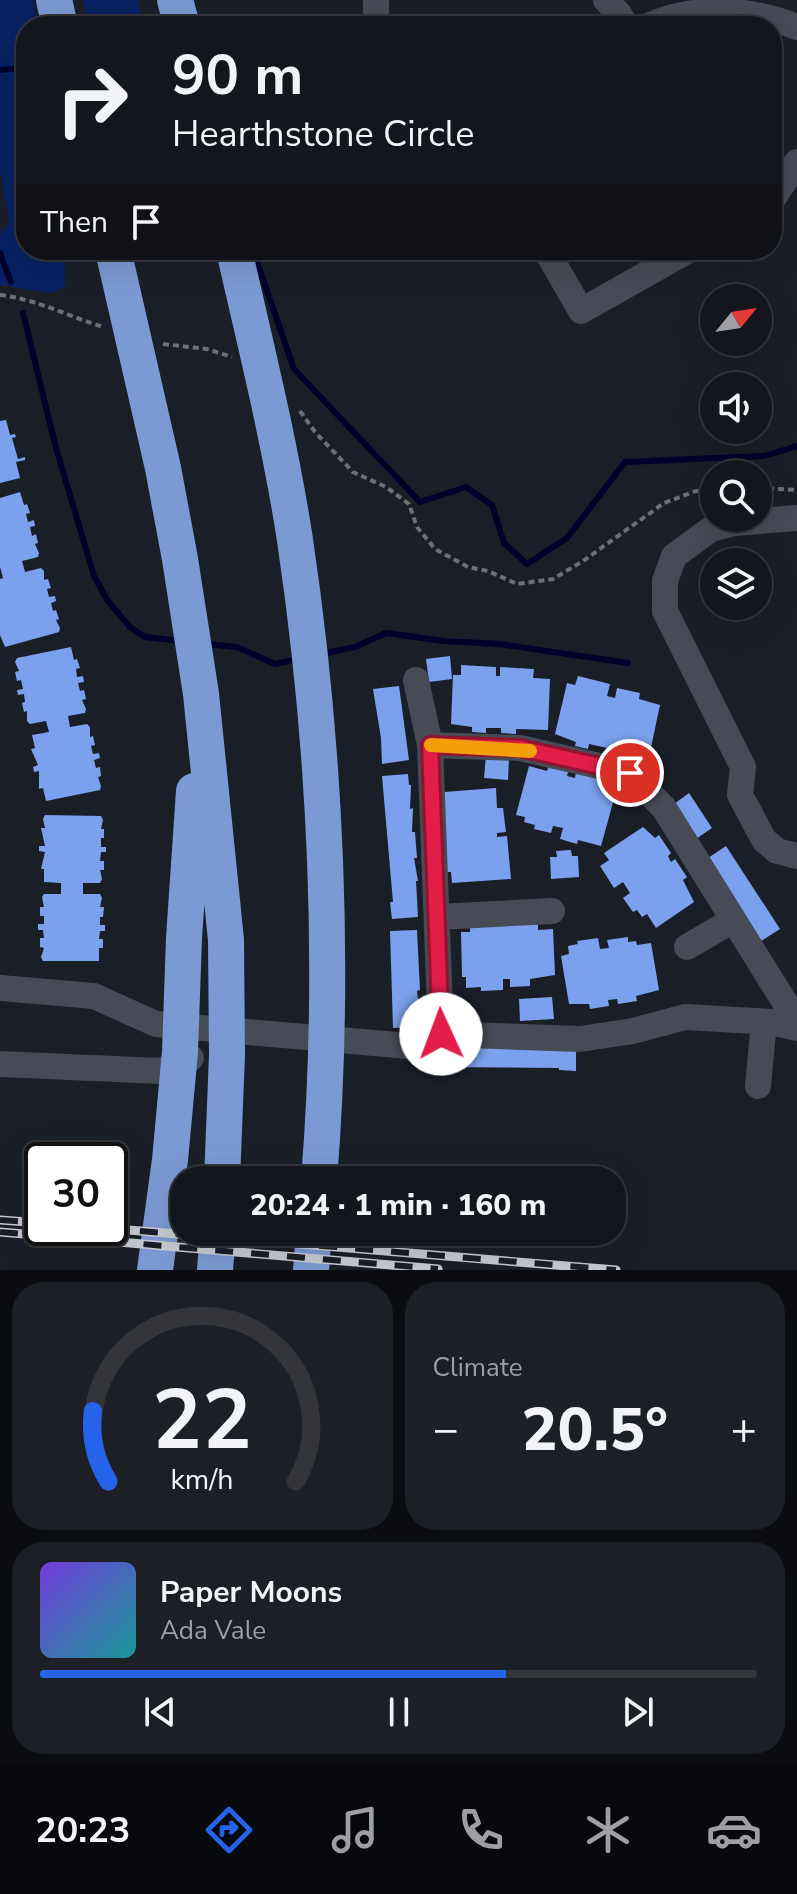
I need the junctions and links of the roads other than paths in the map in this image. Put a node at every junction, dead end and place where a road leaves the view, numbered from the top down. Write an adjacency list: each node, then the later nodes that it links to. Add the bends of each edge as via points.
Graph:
1 (606, 0): 2 (street)
2 (620, 16)
3 (677, 16): 4 (street)
4 (748, 16)
5 (797, 162): 6 (street)
6 (782, 185)
7 (115, 260): 13 (highway, via 163,468)
8 (236, 260): 29 (highway, via 278,441 312,680 326,941)
9 (552, 260): 10 (street, via 581,311)
10 (671, 260)
11 (797, 518): 15 (street, via 711,529 674,556 665,581 665,611 743,767 740,795 764,840 777,851)
12 (416, 680): 14 (street)
13 (201, 694): 28 (highway, via 226,940); 32 (highway, via 180,1052)
14 (430, 745): 17 (street); 18 (street, via 520,748 630,773 664,808)
15 (797, 856)
16 (552, 911): 17 (street)
17 (437, 917): 25 (street)
18 (733, 920): 19 (street); 22 (street)
19 (687, 947)
20 (0, 988): 24 (street, via 94,996 156,1024)
21 (764, 1022): 23 (street); 25 (street, via 685,1017 580,1039); 27 (street)
22 (797, 1022)
23 (797, 1028)
24 (212, 1029): 25 (street, via 408,1046); 26 (street, via 190,1059 161,1071)
25 (441, 1034)
26 (0, 1064)
27 (758, 1086)
28 (223, 1166)
29 (320, 1166)
30 (217, 1246): 33 (highway)
31 (313, 1246): 34 (highway)
32 (155, 1270)
33 (215, 1270)
34 (311, 1270)

